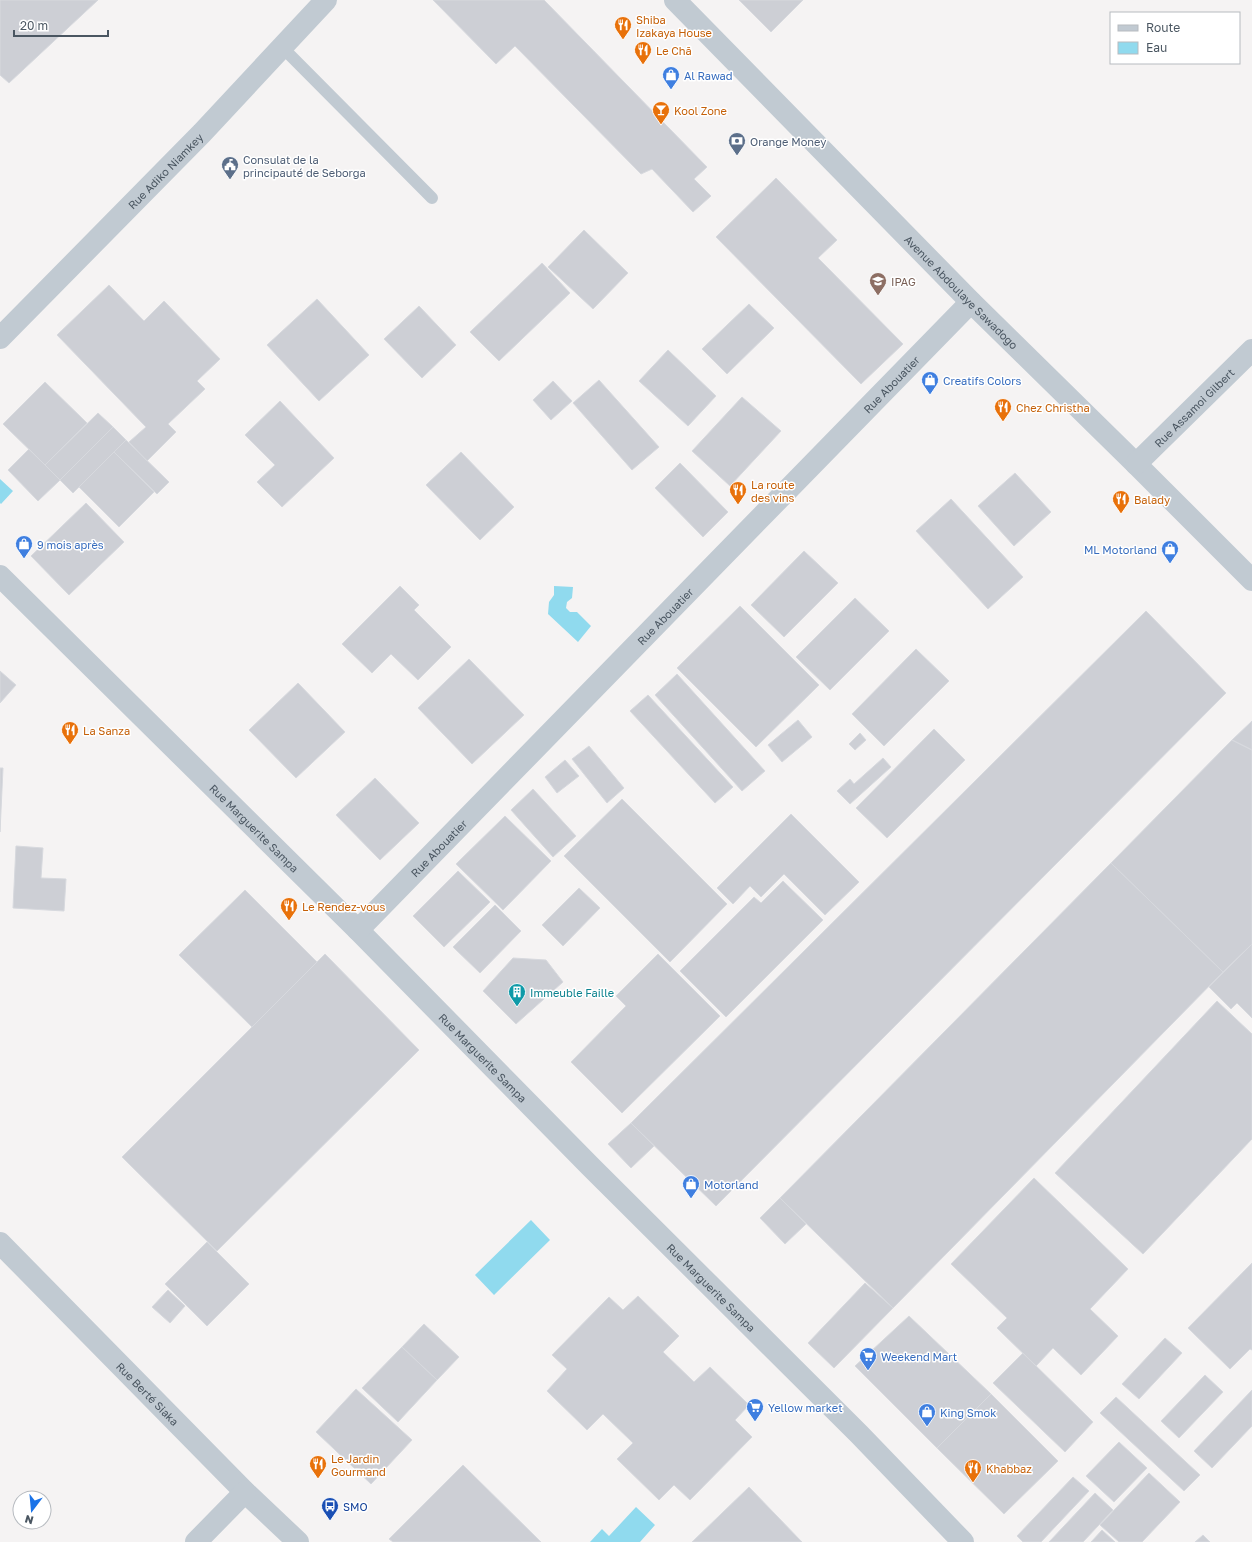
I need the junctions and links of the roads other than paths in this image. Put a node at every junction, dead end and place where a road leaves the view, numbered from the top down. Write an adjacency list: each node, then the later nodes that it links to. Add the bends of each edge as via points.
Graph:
1 (326, 0): 3 (street, Rue Adiko Niamkey)
2 (676, 0): 5 (street, Avenue Abdoulaye Sawadogo)
3 (282, 47): 4 (lane); 6 (street, Rue Adiko Niamkey, via 202,133)
4 (432, 198)
5 (971, 302): 8 (street, Avenue Abdoulaye Sawadogo); 11 (street, Rue Abouatier)
6 (0, 338)
7 (1252, 350): 8 (street, Rue Assamoi Gilbert)
8 (1136, 464): 10 (street, Avenue Abdoulaye Sawadogo)
9 (0, 576): 11 (street, Rue Marguerite Sampa)
10 (1252, 580)
11 (358, 930): 16 (street, Rue Marguerite Sampa)
12 (0, 1243): 13 (street, Rue Berté Siaka)
13 (246, 1492): 14 (street); 15 (street, Rue Berté Siaka)
14 (196, 1542)
15 (298, 1542)
16 (963, 1542)

